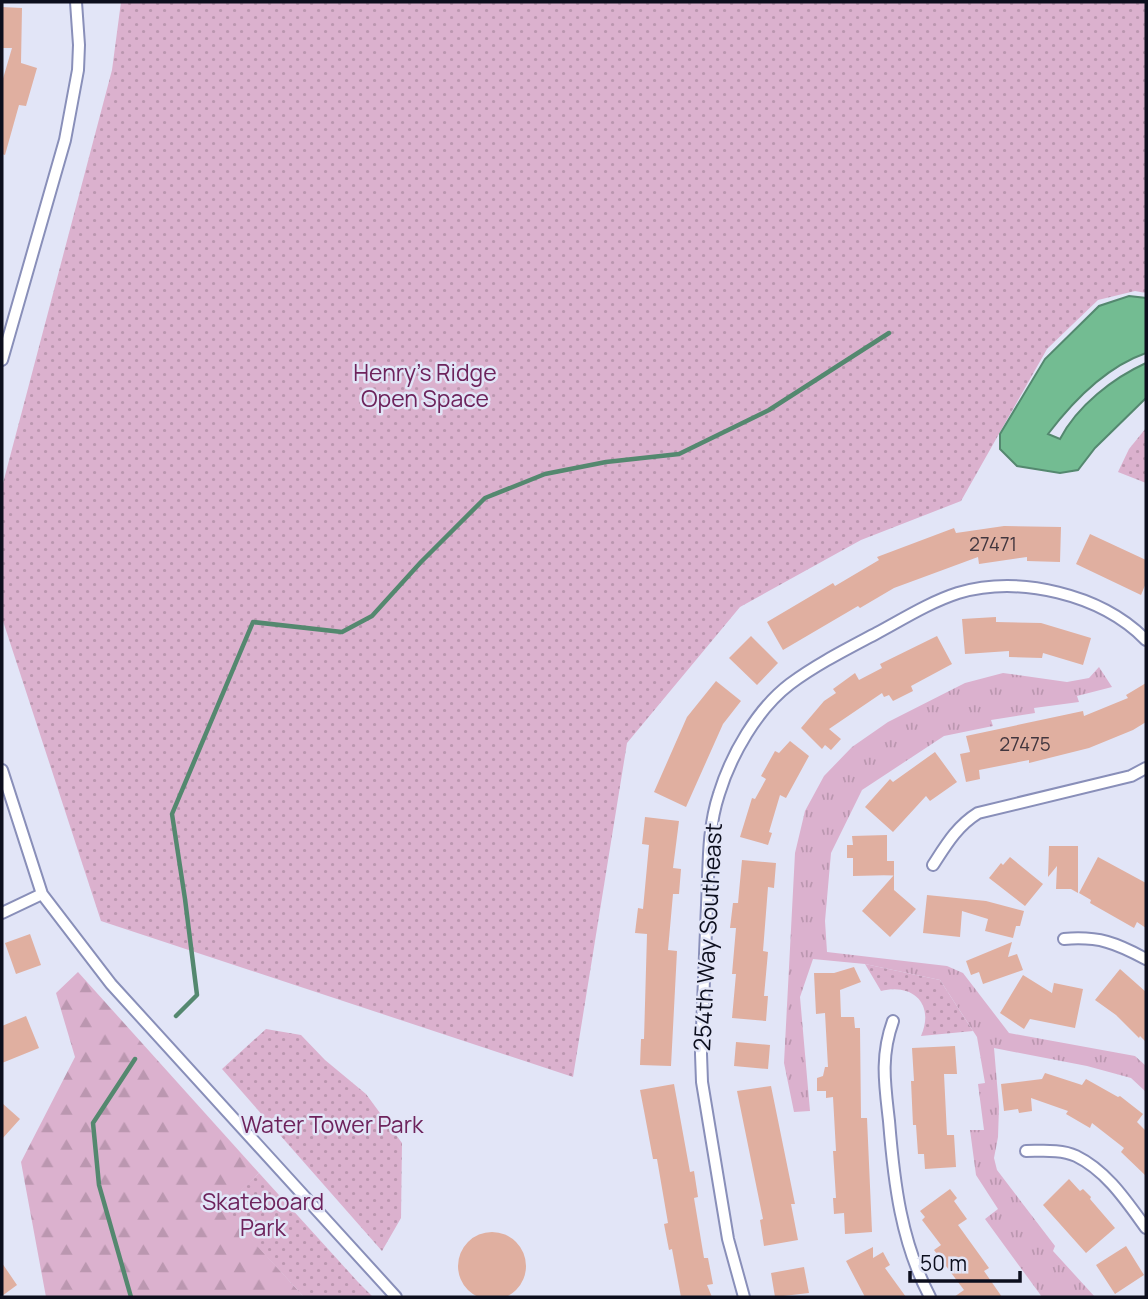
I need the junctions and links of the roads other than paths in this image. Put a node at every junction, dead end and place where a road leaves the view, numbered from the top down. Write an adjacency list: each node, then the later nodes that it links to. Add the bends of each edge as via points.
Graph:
1 (76, 2): 2 (street, via 78,70 65,140)
2 (2, 360)
3 (1146, 622): 4 (street)
4 (1142, 636): 16 (street, 254th Way Southeast, via 1117,617 1066,596 1009,587 958,593 824,661 788,685 765,709 731,762 710,837 701,1054 726,1227)
5 (1146, 768): 7 (street, via 1131,776 978,813 952,836)
6 (2, 770): 8 (street)
7 (933, 865)
8 (42, 894): 9 (street); 15 (street, via 111,984)
9 (2, 913)
10 (1064, 939): 11 (street, via 1107,940)
11 (1146, 959)
12 (893, 1021): 17 (street, via 883,1060 894,1183 902,1227)
13 (1026, 1150): 14 (street, via 1076,1156 1111,1183)
14 (1146, 1228)
15 (396, 1297)
16 (744, 1297)
17 (930, 1297)

